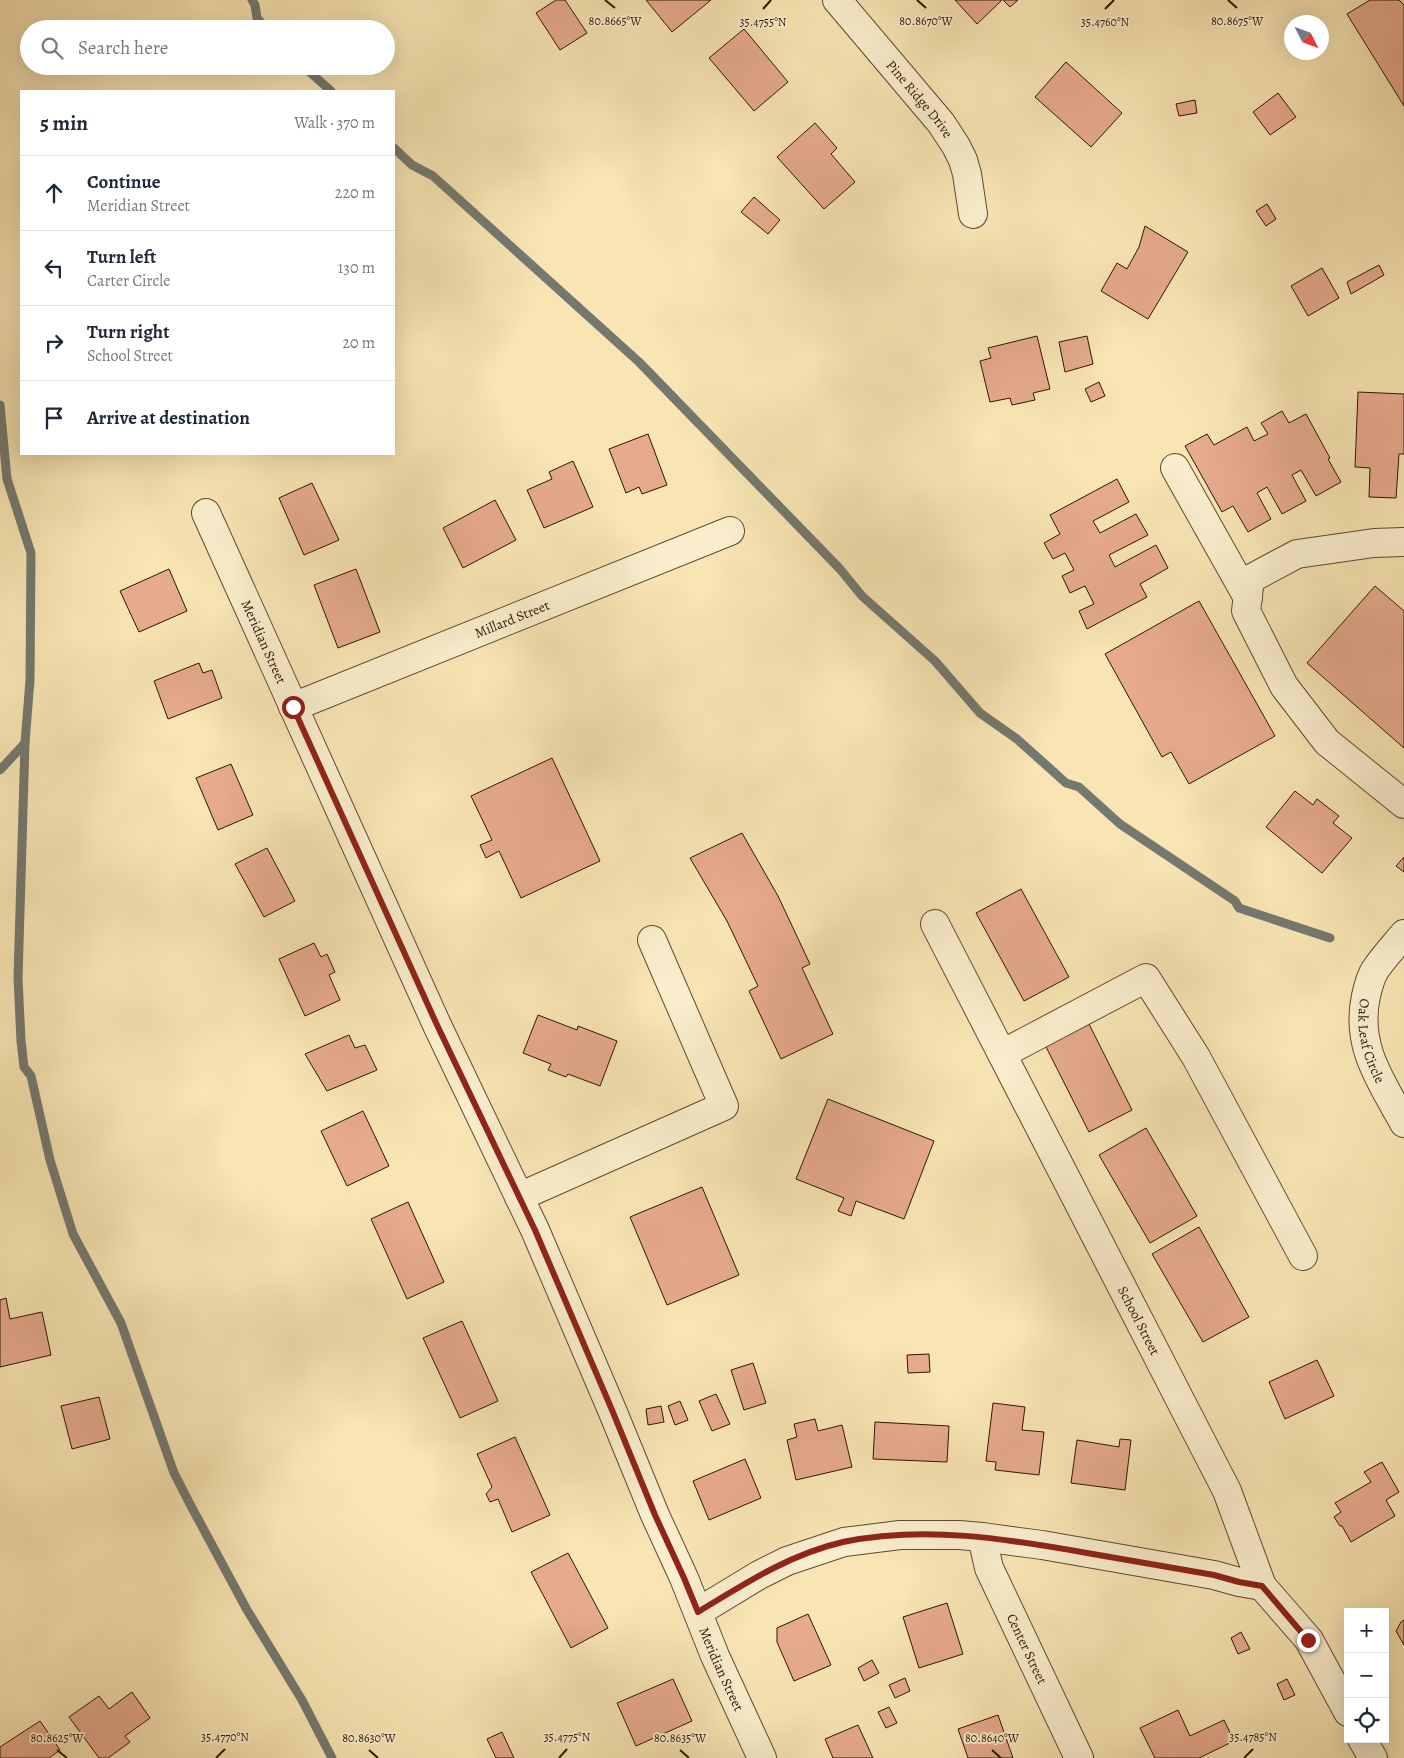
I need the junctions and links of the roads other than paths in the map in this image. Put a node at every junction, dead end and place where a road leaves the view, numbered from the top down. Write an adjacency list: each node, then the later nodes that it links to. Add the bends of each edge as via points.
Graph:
1 (837, 0): 2 (street, Pine Ridge Drive, via 941,123 956,146 967,174)
2 (973, 214)
3 (1175, 468): 7 (street)
4 (206, 513): 8 (street, Meridian Street)
5 (730, 531): 8 (street, Millard Street)
6 (1404, 542): 7 (street, via 1297,554 1250,579)
7 (1248, 598): 9 (street, via 1246,612 1284,686 1326,742)
8 (293, 707): 15 (street, Meridian Street)
9 (1404, 804)
10 (935, 924): 13 (street, School Street)
11 (1404, 934): 14 (street, Oak Leaf Circle, via 1375,970 1364,1007 1368,1054)
12 (652, 940): 15 (street, via 724,1106)
13 (1002, 1054): 16 (street, via 1146,978 1196,1057); 18 (street, School Street, via 1227,1492)
14 (1404, 1123)
15 (519, 1197): 19 (street, Meridian Street)
16 (1303, 1256)
17 (982, 1537): 18 (street); 19 (street, via 900,1535 844,1542 759,1574); 23 (street, Center Street, via 989,1568)
18 (1262, 1586): 20 (street, School Street, via 1308,1640)
19 (698, 1612): 22 (street, Meridian Street)
20 (1344, 1705)
21 (1364, 1743): 24 (street)
22 (762, 1758)
23 (1079, 1758)
24 (1373, 1758)

